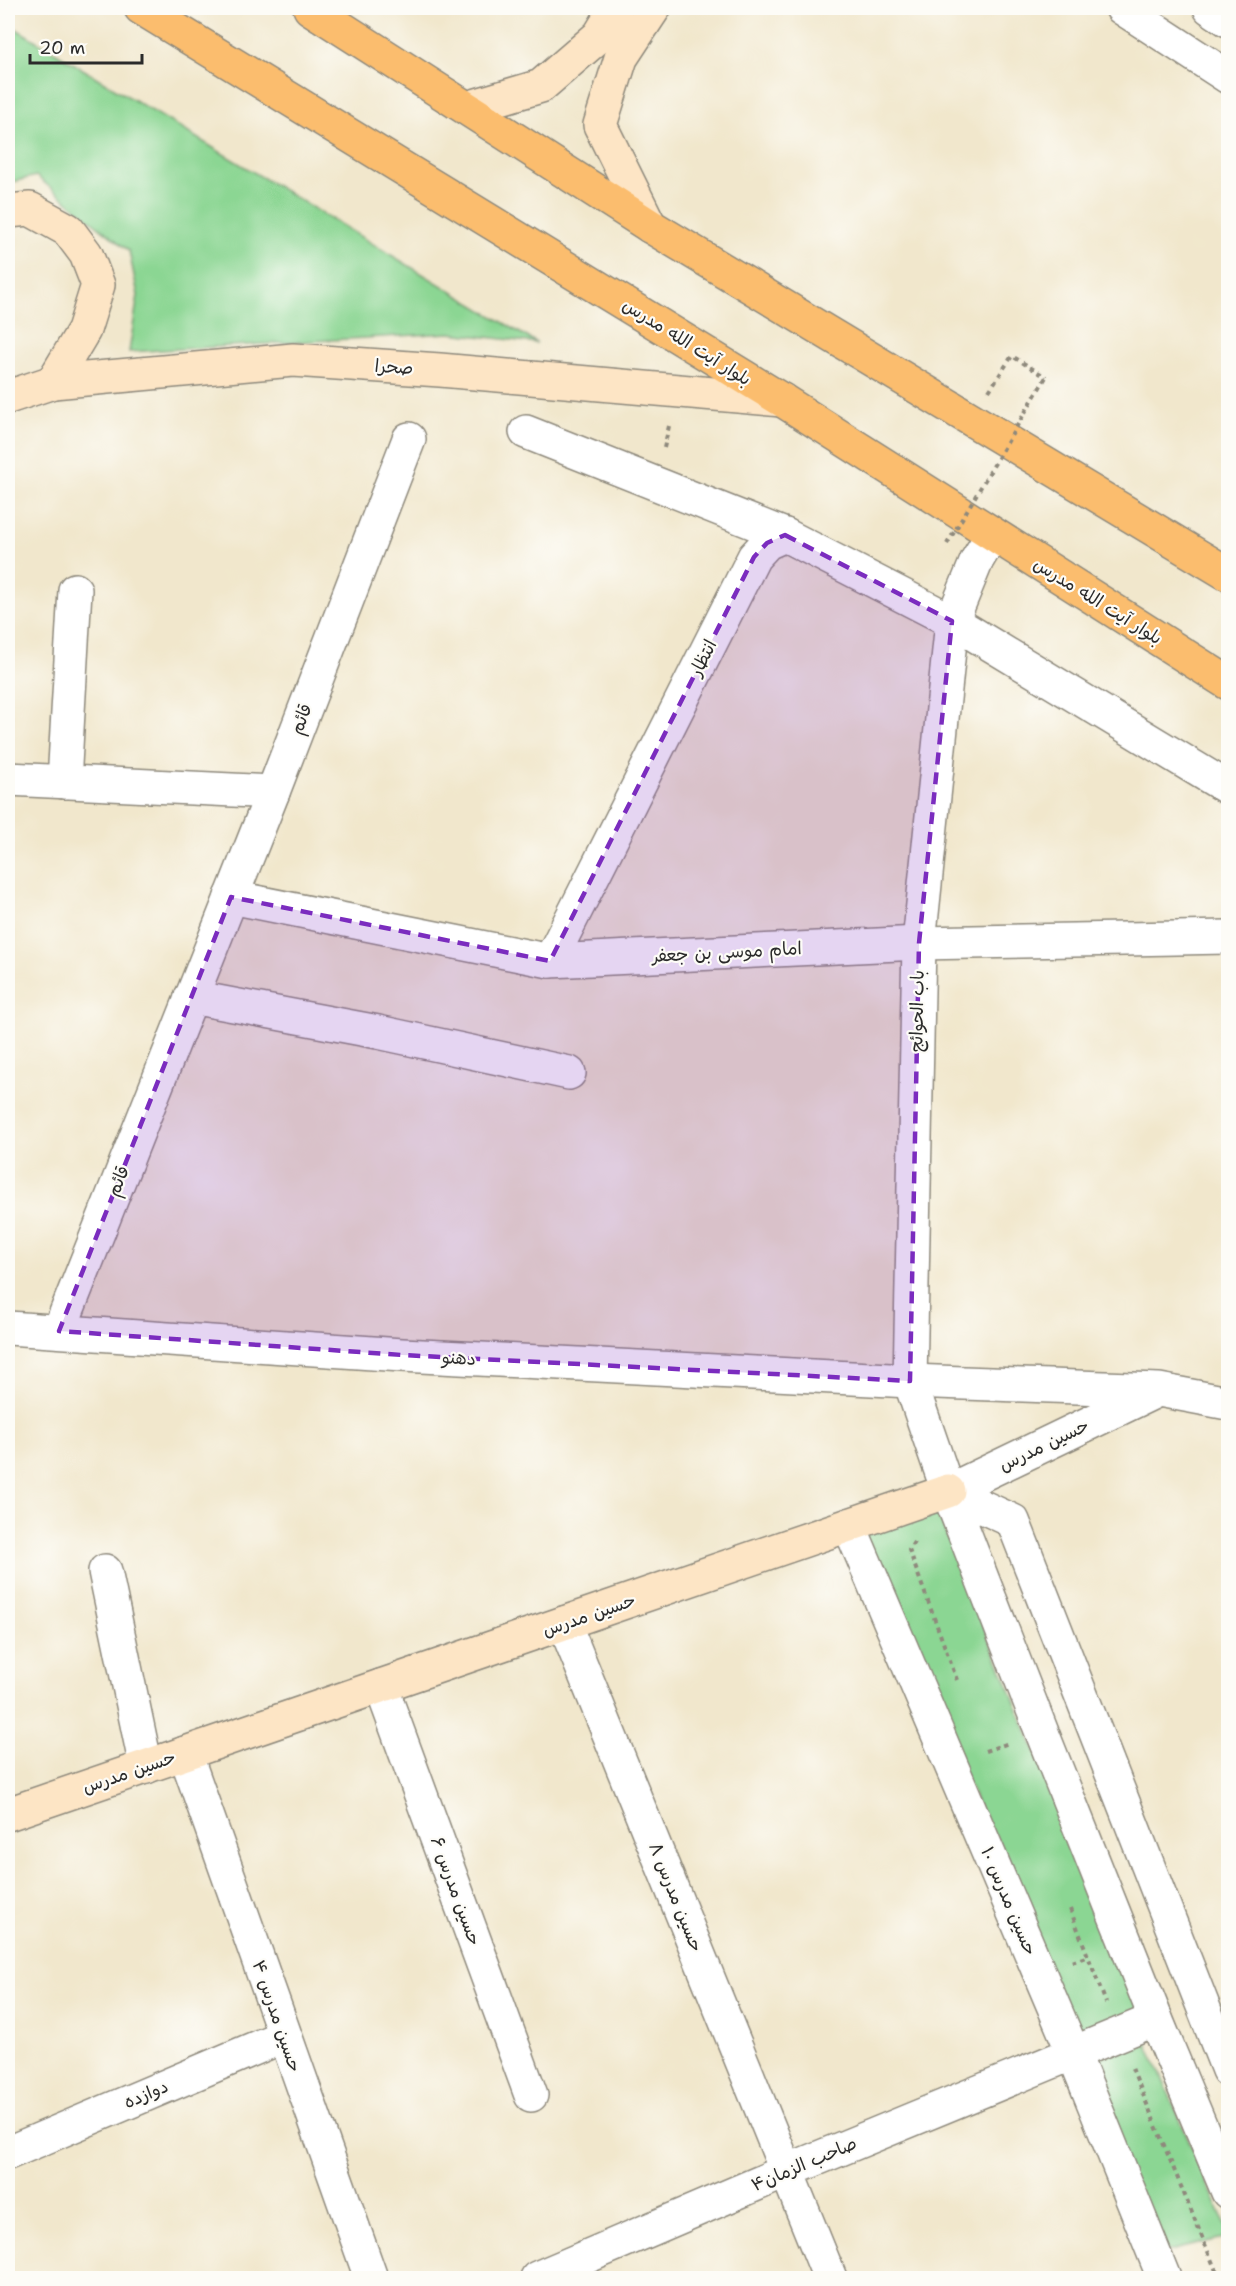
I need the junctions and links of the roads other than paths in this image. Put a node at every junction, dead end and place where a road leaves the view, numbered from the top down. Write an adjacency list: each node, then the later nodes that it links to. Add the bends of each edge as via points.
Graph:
1 (141, 8): 14 (main road, بلوار آیت الله مدرس)
2 (310, 8): 9 (main road)
3 (616, 8): 9 (street, via 599,36 541,86)
4 (654, 8): 11 (street, via 621,58 600,125)
5 (1122, 8): 8 (street)
6 (1210, 8): 7 (street)
7 (1228, 20)
8 (1228, 77)
9 (467, 108): 11 (main road)
10 (8, 211): 12 (street, via 30,209 68,230 86,254 98,285 84,330)
11 (650, 226): 19 (main road)
12 (53, 382): 13 (street, صحرا); 14 (street, صحرا, via 292,360)
13 (8, 397)
14 (782, 400): 18 (main road, بلوار آیت الله مدرس)
15 (526, 432): 17 (street)
16 (408, 439): 26 (street, قائم)
17 (785, 535): 21 (street); 30 (street, انتظار, via 766,543 754,557)
18 (992, 535): 21 (street, باب الحوائج, via 977,560); 22 (main road, بلوار آیت الله مدرس)
19 (1228, 574)
20 (75, 590): 24 (street)
21 (952, 621): 25 (street); 29 (street, باب الحوائج)
22 (1228, 683)
23 (8, 779): 24 (street)
24 (64, 782): 26 (street)
25 (1228, 788)
26 (273, 792): 27 (street, قائم)
27 (231, 897): 30 (street, امام موسی بن جعفر); 31 (street, قائم)
28 (1228, 937): 29 (street, امام موسی بن جعفر)
29 (919, 943): 30 (street, امام موسی بن جعفر); 35 (street, باب الحوائج)
30 (550, 961)
31 (191, 997): 32 (street); 34 (street, قائم)
32 (569, 1073)
33 (8, 1328): 34 (street, دهنو)
34 (59, 1331): 35 (street, دهنو, via 402,1355)
35 (910, 1382): 36 (street, حسین مدرس); 38 (street, باب الحوائج)
36 (1160, 1390): 37 (street, حسین مدرس); 38 (street, حسین مدرس)
37 (1228, 1403)
38 (948, 1491): 39 (street, حسین مدرس); 46 (street); 49 (street, via 1013,1521)
39 (849, 1525): 41 (street, حسین مدرس); 48 (street, حسین مدرس ۱۰)
40 (105, 1571): 44 (street)
41 (564, 1623): 42 (street, حسین مدرس); 52 (street, حسین مدرس ۸)
42 (381, 1686): 43 (street, حسین مدرس); 50 (street, حسین مدرس ۶)
43 (185, 1753): 44 (street, حسین مدرس); 47 (street, حسین مدرس ۴)
44 (146, 1767): 45 (street, حسین مدرس)
45 (8, 1814)
46 (1156, 2019): 48 (street, صاحب الزمان۴); 53 (street)
47 (284, 2036): 51 (street, دوازده); 54 (street, حسین مدرس ۴)
48 (1073, 2052): 52 (street, صاحب الزمان۴); 57 (street, حسین مدرس ۱۰)
49 (1228, 2070)
50 (531, 2096)
51 (8, 2153)
52 (787, 2171): 55 (street, صاحب الزمان۴); 56 (street, حسین مدرس ۸)
53 (1228, 2192)
54 (371, 2278)
55 (537, 2278)
56 (830, 2278)
57 (1164, 2278)

